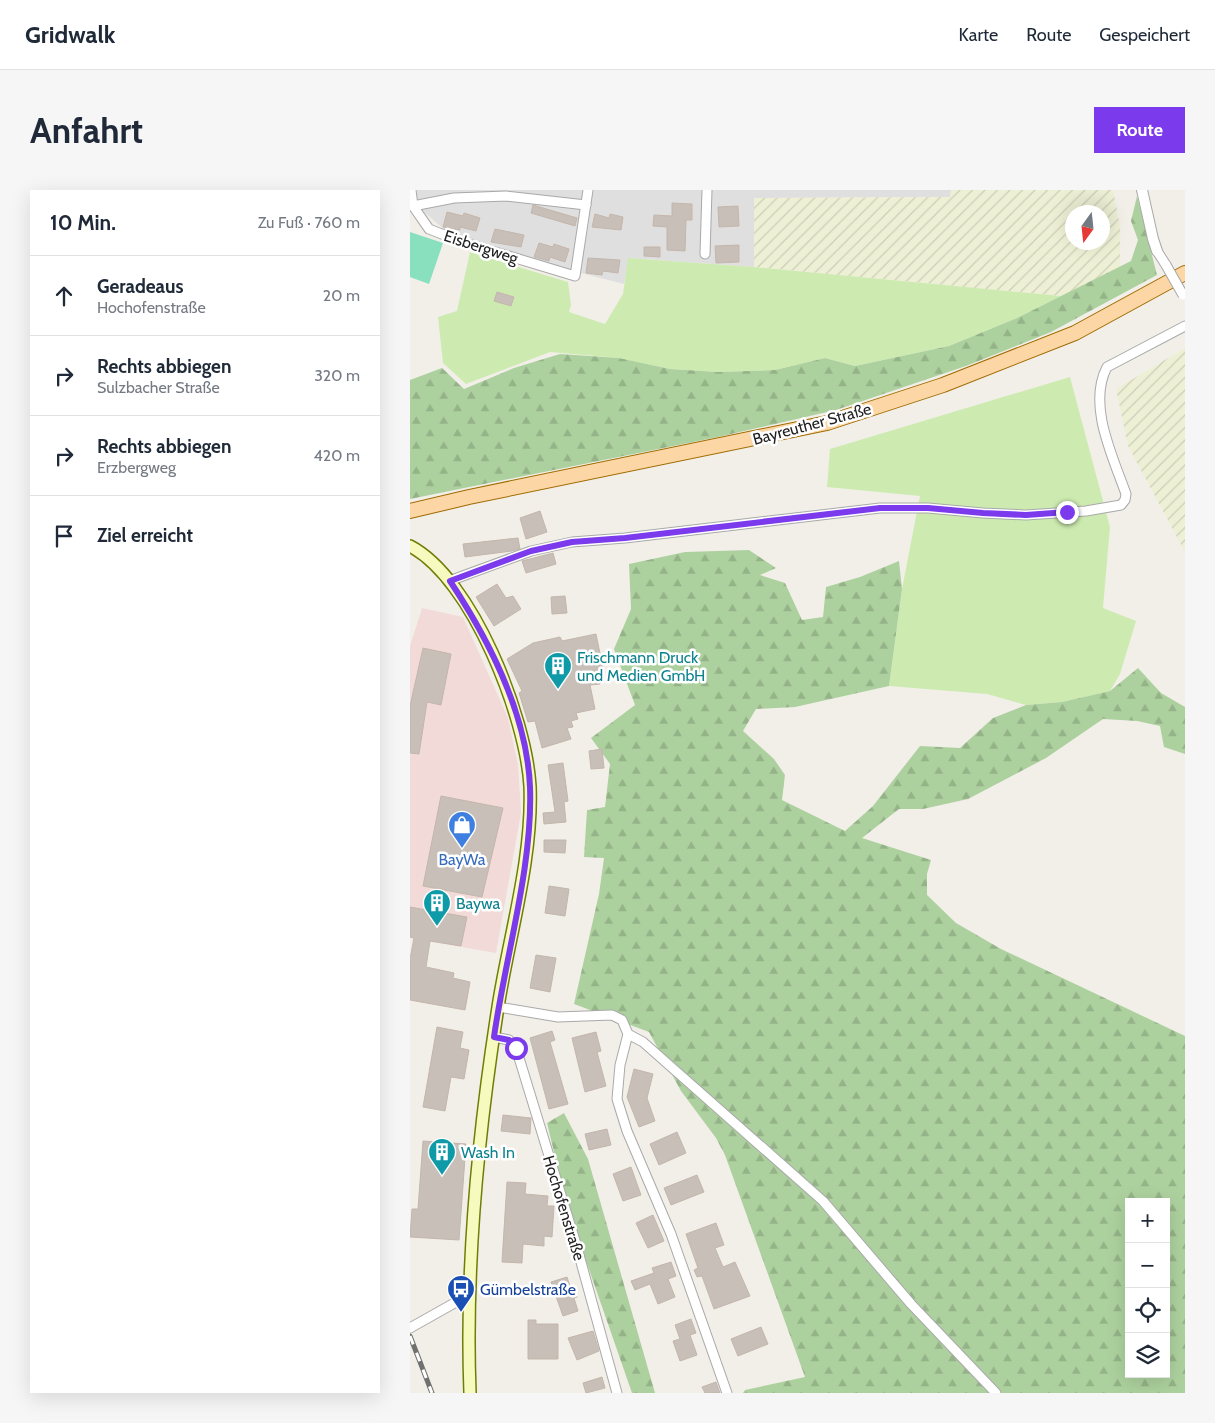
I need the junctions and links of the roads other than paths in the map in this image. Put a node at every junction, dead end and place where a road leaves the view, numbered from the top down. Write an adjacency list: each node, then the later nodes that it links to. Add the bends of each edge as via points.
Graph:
1 (411, 190): 5 (street, Eisbergweg)
2 (588, 190): 6 (street)
3 (707, 190): 8 (street)
4 (1142, 190): 7 (street)
5 (413, 206): 6 (street, via 454,198 506,196); 6 (street, Eisbergweg, via 429,229 576,276)
6 (586, 206)
7 (1157, 251): 10 (street, bridge)
8 (705, 254)
9 (1185, 273): 12 (main road, Bayreuther Straße, via 1075,333 943,385 827,423)
10 (1184, 296)
11 (1185, 326): 14 (street, via 1107,367 1101,378 1104,424 1126,494 1121,506 1026,515 880,508 572,542 531,551)
12 (410, 512)
13 (410, 546): 14 (main road, via 420,551)
14 (450, 581): 15 (main road, via 478,624 503,678 520,728 530,784 525,854)
15 (498, 1006): 16 (street, via 558,1017 612,1015 622,1020); 17 (main road)
16 (628, 1034): 22 (street, via 620,1065 617,1099 671,1234); 23 (street, via 643,1042 823,1201 911,1304)
17 (494, 1037): 18 (main road, via 481,1139); 21 (street, Hochofenstraße, via 509,1040 516,1048 576,1244)
18 (469, 1301): 19 (street, via 458,1302); 20 (main road)
19 (412, 1327)
20 (470, 1393)
21 (617, 1393)
22 (727, 1393)
23 (996, 1393)

